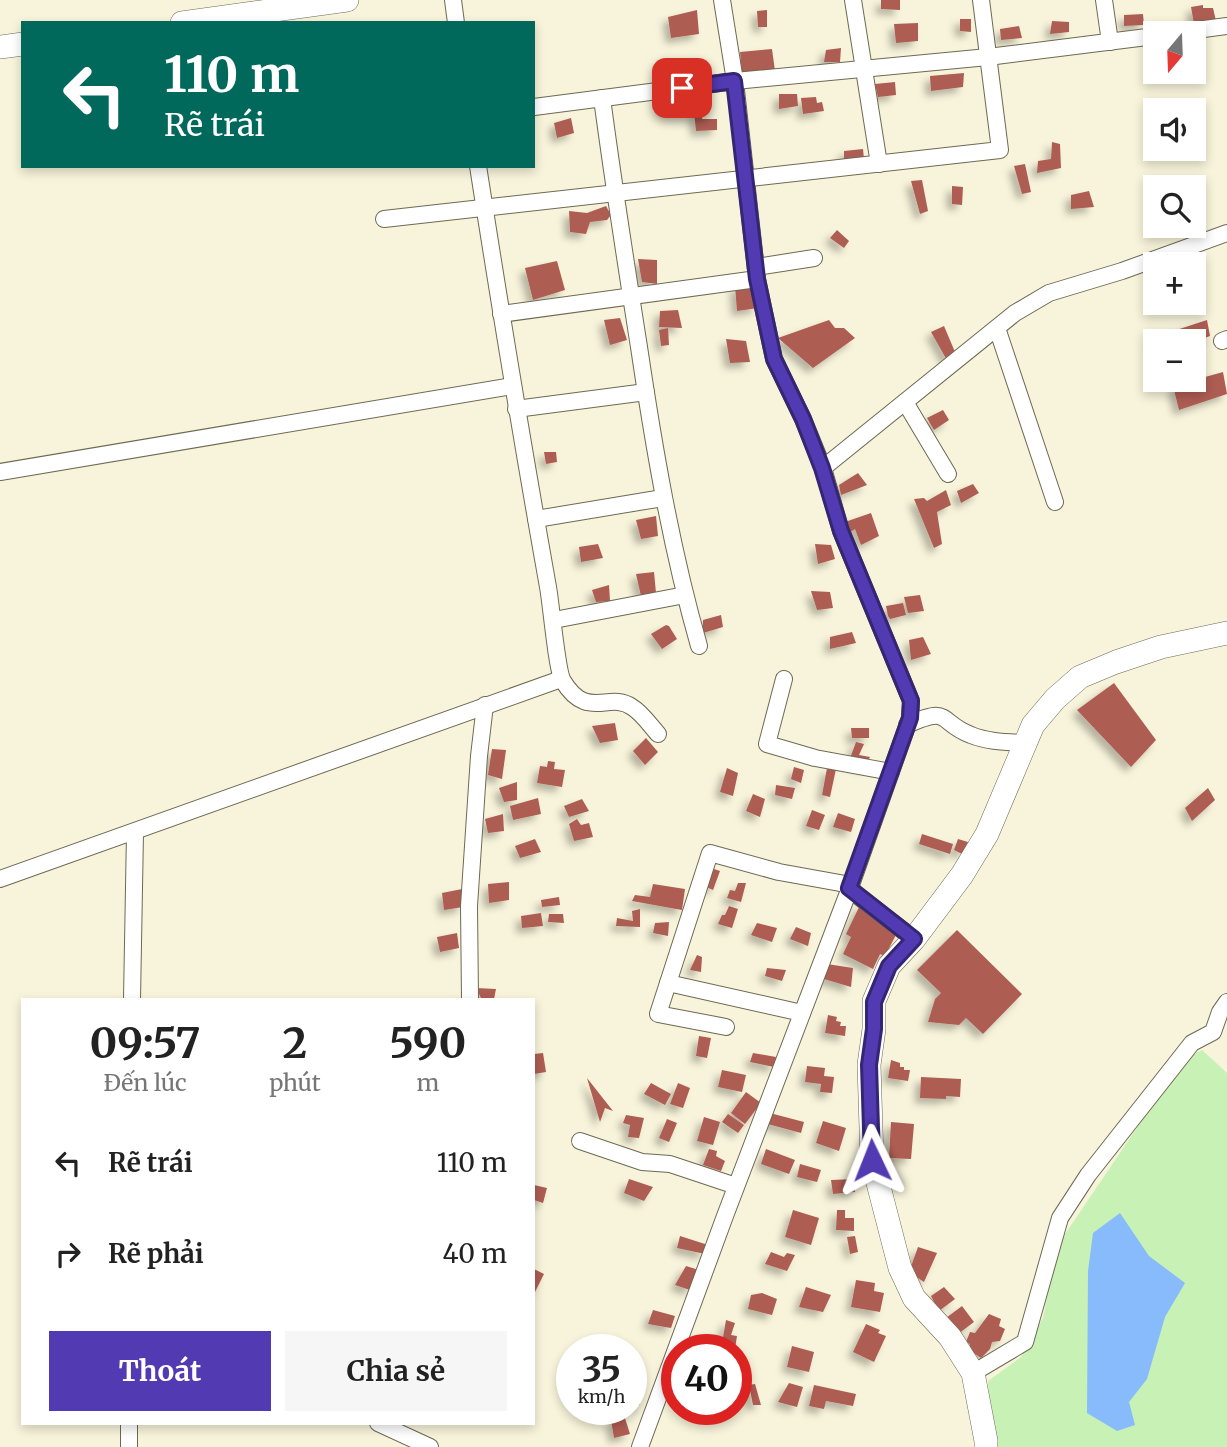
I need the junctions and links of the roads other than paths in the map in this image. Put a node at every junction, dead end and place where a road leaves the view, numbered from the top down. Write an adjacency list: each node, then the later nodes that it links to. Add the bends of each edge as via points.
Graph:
1 (347, 0): 7 (street)
2 (453, 0): 9 (street)
3 (722, 0): 18 (street)
4 (853, 0): 17 (street)
5 (981, 0): 16 (street)
6 (1104, 0): 13 (street)
7 (290, 15): 8 (street)
8 (209, 21)
9 (456, 21)
10 (1227, 26): 11 (street)
11 (1206, 29)
12 (1143, 37): 13 (street)
13 (1110, 41): 16 (street)
14 (21, 44): 15 (street)
15 (0, 47)
16 (988, 57): 17 (street); 21 (street, via 1000,150)
17 (864, 69): 18 (street); 21 (street)
18 (734, 81): 19 (street); 23 (street)
19 (603, 98): 20 (street); 24 (street)
20 (535, 107)
21 (879, 164): 23 (street)
22 (478, 168): 25 (street)
23 (746, 178): 24 (street); 29 (street)
24 (615, 193): 25 (street); 30 (street)
25 (485, 208): 26 (street); 31 (street)
26 (384, 219)
27 (1227, 233): 32 (street, via 1049,293)
28 (814, 258): 29 (street)
29 (757, 273): 30 (street); 38 (street, via 774,359)
30 (631, 295): 31 (street); 34 (street)
31 (501, 314): 33 (street)
32 (997, 328): 35 (street); 42 (street)
33 (512, 386): 36 (street); 39 (street)
34 (646, 392): 36 (street); 41 (street)
35 (905, 402): 38 (street); 40 (street)
36 (516, 409): 43 (street)
37 (0, 454): 39 (street)
38 (822, 468): 50 (street, via 841,531)
39 (1, 471)
40 (948, 474)
41 (663, 498): 43 (street); 44 (street)
42 (1055, 502)
43 (536, 519): 45 (street)
44 (685, 595): 45 (street); 47 (street)
45 (554, 620): 48 (street)
46 (1227, 633): 55 (street, via 1161,647 1080,677 1048,707)
47 (699, 646)
48 (561, 679): 51 (street); 54 (street, via 578,700 632,707)
49 (784, 679): 56 (street, via 767,744)
50 (911, 701): 52 (street); 53 (street)
51 (485, 705): 57 (street); 63 (street, via 469,906)
52 (935, 715): 53 (street); 55 (street, via 985,740)
53 (907, 725): 56 (street)
54 (658, 734)
55 (1025, 743): 60 (street, via 987,834)
56 (891, 772): 59 (street)
57 (135, 832): 58 (street); 62 (street)
58 (0, 880)
59 (850, 887): 60 (street); 61 (street, via 710,853); 65 (street)
60 (914, 939): 71 (street, via 889,966 874,1002 869,1065 872,1160 900,1268 914,1298 950,1336)
61 (668, 983): 65 (street); 66 (street, via 658,1014)
62 (132, 998)
63 (470, 998)
64 (1227, 1003): 67 (street, via 1220,1012)
65 (802, 1013): 69 (street)
66 (726, 1027)
67 (1220, 1037): 71 (street, via 1192,1043 1088,1174 1060,1219 1025,1342)
68 (580, 1141): 69 (street)
69 (736, 1186): 70 (street)
70 (684, 1334)
71 (973, 1373): 78 (street)
72 (661, 1395): 77 (street)
73 (129, 1425): 75 (street)
74 (383, 1425): 76 (street)
75 (129, 1447)
76 (430, 1447)
77 (640, 1447)
78 (985, 1447)

